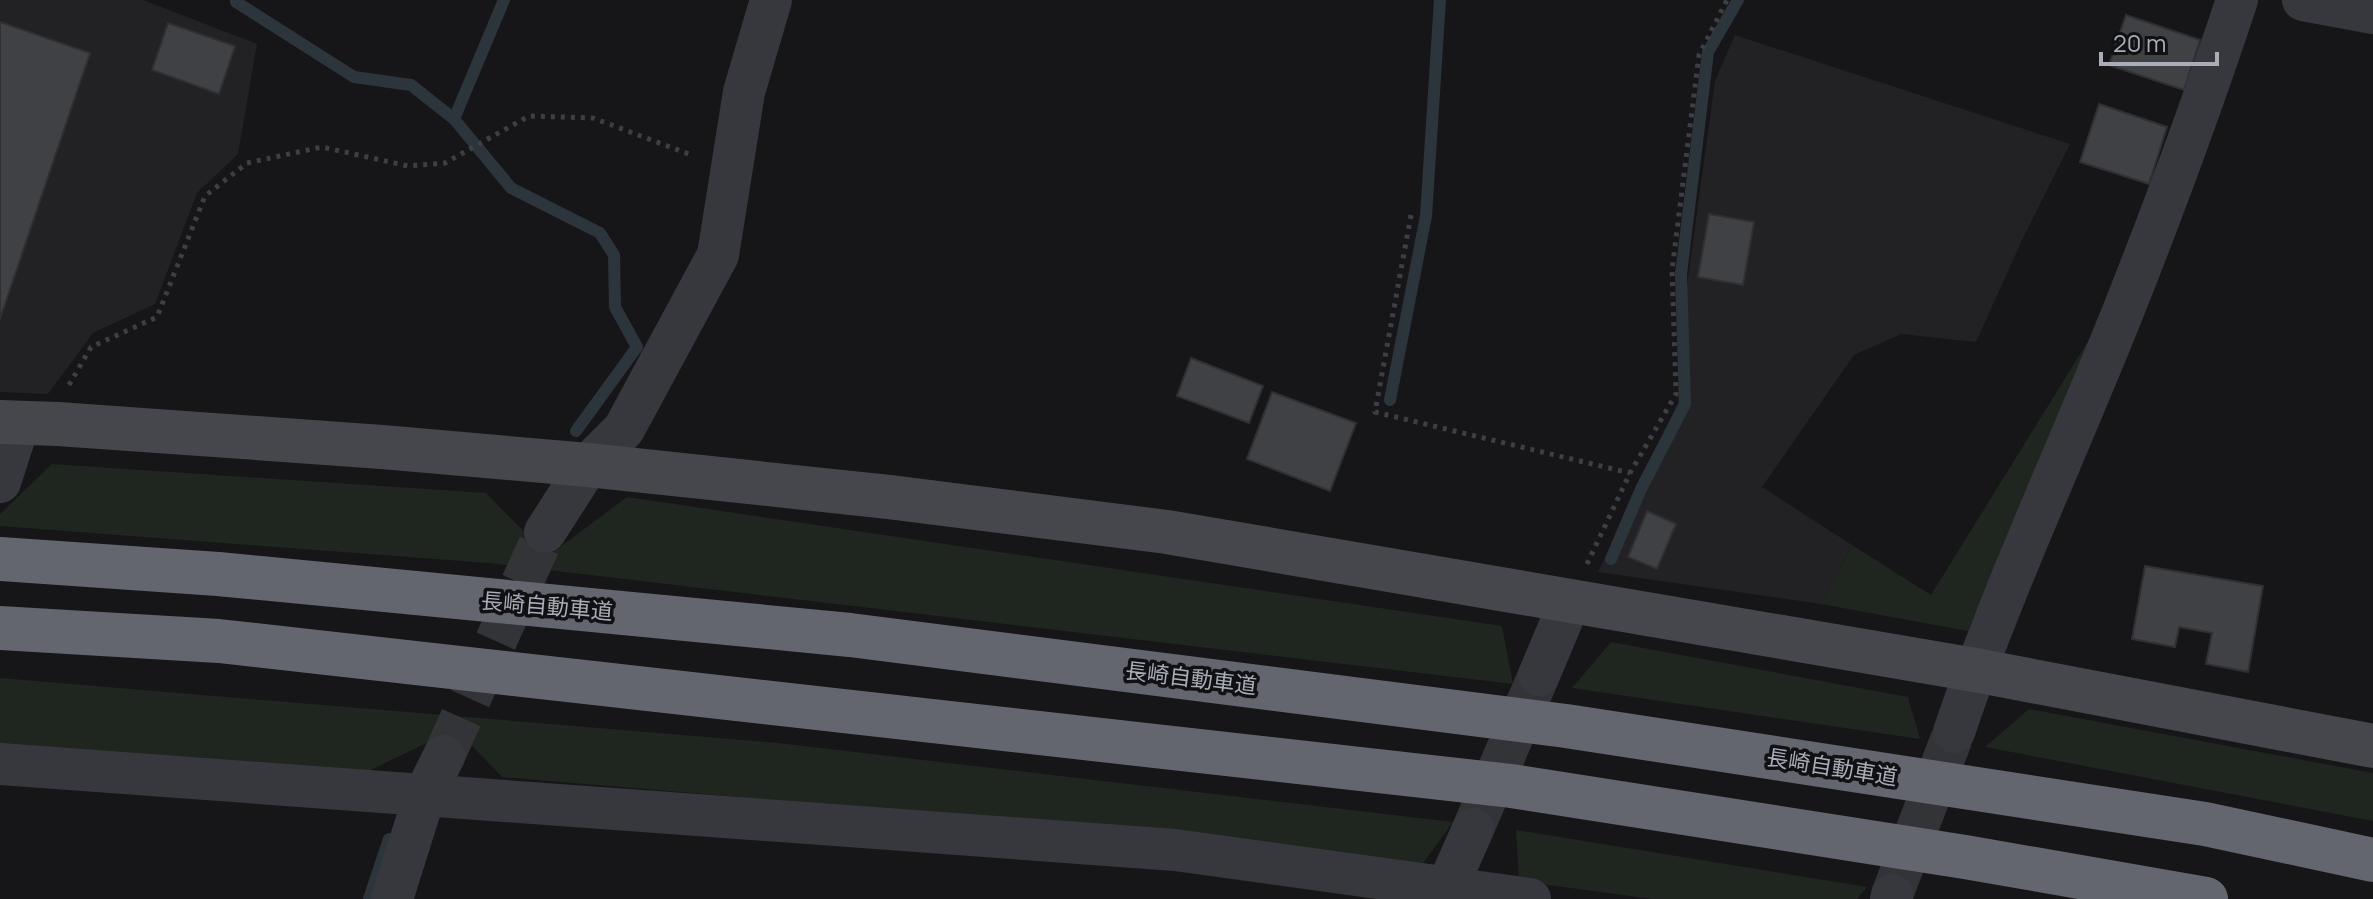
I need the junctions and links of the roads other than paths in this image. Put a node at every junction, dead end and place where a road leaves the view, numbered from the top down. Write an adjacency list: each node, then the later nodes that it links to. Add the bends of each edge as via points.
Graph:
1 (771, 0): 6 (street, via 744,92 718,255 624,429)
2 (2237, 0): 12 (street, via 2122,312)
3 (2303, 0): 4 (street)
4 (2373, 13)
5 (26, 423): 6 (street); 7 (street)
6 (588, 465): 8 (street); 10 (street, via 1167,532)
7 (0, 482)
8 (545, 532)
9 (0, 559): 20 (highway, 長崎自動車道, via 218,574 850,635 1566,726 2205,824)
10 (1570, 601): 12 (street); 13 (street)
11 (0, 628): 24 (highway, via 219,641 1511,786)
12 (1975, 670): 14 (street); 15 (street)
13 (1539, 675)
14 (1954, 732)
15 (2373, 746)
16 (444, 756): 18 (street)
17 (0, 764): 18 (street)
18 (425, 794): 21 (street, via 1175,850); 22 (street)
19 (1473, 829): 21 (street)
20 (2373, 860)
21 (1445, 894): 23 (street)
22 (392, 899)
23 (1530, 899)
24 (2206, 899)

